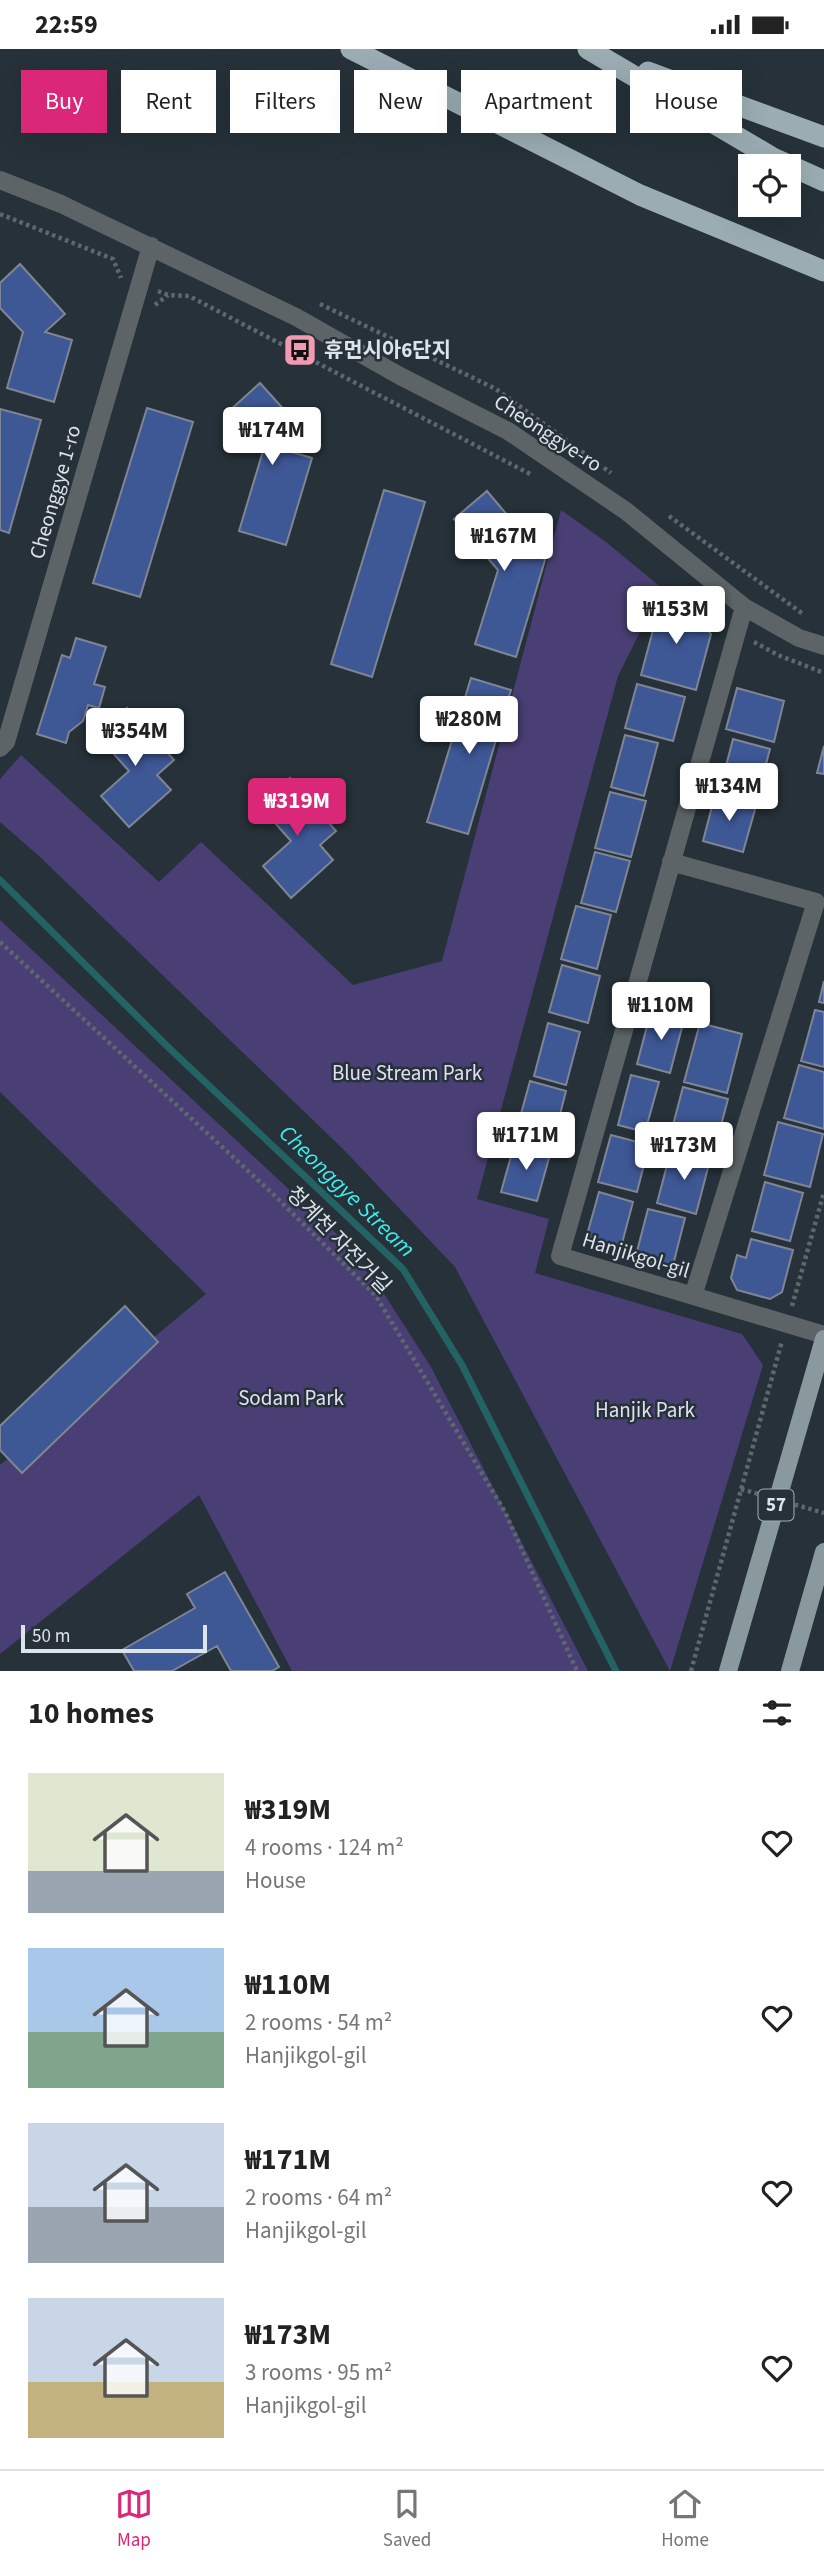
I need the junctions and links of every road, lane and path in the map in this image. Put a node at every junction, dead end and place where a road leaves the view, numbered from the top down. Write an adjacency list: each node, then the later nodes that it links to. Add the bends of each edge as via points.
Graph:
1 (351, 49): 8 (highway, via 640,195)
2 (594, 52): 3 (highway); 5 (highway, via 772,157)
3 (824, 137)
4 (0, 180): 7 (street, Cheonggye-ro)
5 (824, 181)
6 (0, 214): 9 (path, via 113,259 118,277)
7 (151, 246): 9 (street, Cheonggye 1-ro); 11 (street, Cheonggye-ro, via 296,317 508,431 626,511)
8 (824, 271)
9 (140, 284): 10 (path, via 168,295 189,296); 15 (street, Cheonggye 1-ro, via 6,742)
10 (540, 479)
11 (744, 607): 12 (street, Hanjikgol-gil); 13 (street, Cheonggye-ro, via 799,638)
12 (737, 632): 14 (path); 16 (street, Hanjikgol-gil)
13 (824, 646)
14 (824, 673)
15 (0, 748)
16 (671, 862): 19 (street, Hanjikgol-gil, via 560,1256); 19 (street, via 816,902)
17 (0, 942): 25 (path, 청계천 자전거길, via 272,1193 376,1296 505,1511)
18 (824, 1192): 20 (path)
19 (693, 1296): 20 (street, Hanjikgol-gil)
20 (787, 1324): 21 (street, Hanjikgol-gil); 26 (path)
21 (824, 1337): 27 (main road, 57)
22 (741, 1489): 23 (path, bridge)
23 (824, 1513)
24 (824, 1552): 28 (main road)
25 (577, 1671)
26 (691, 1671)
27 (728, 1671)
28 (790, 1671)

